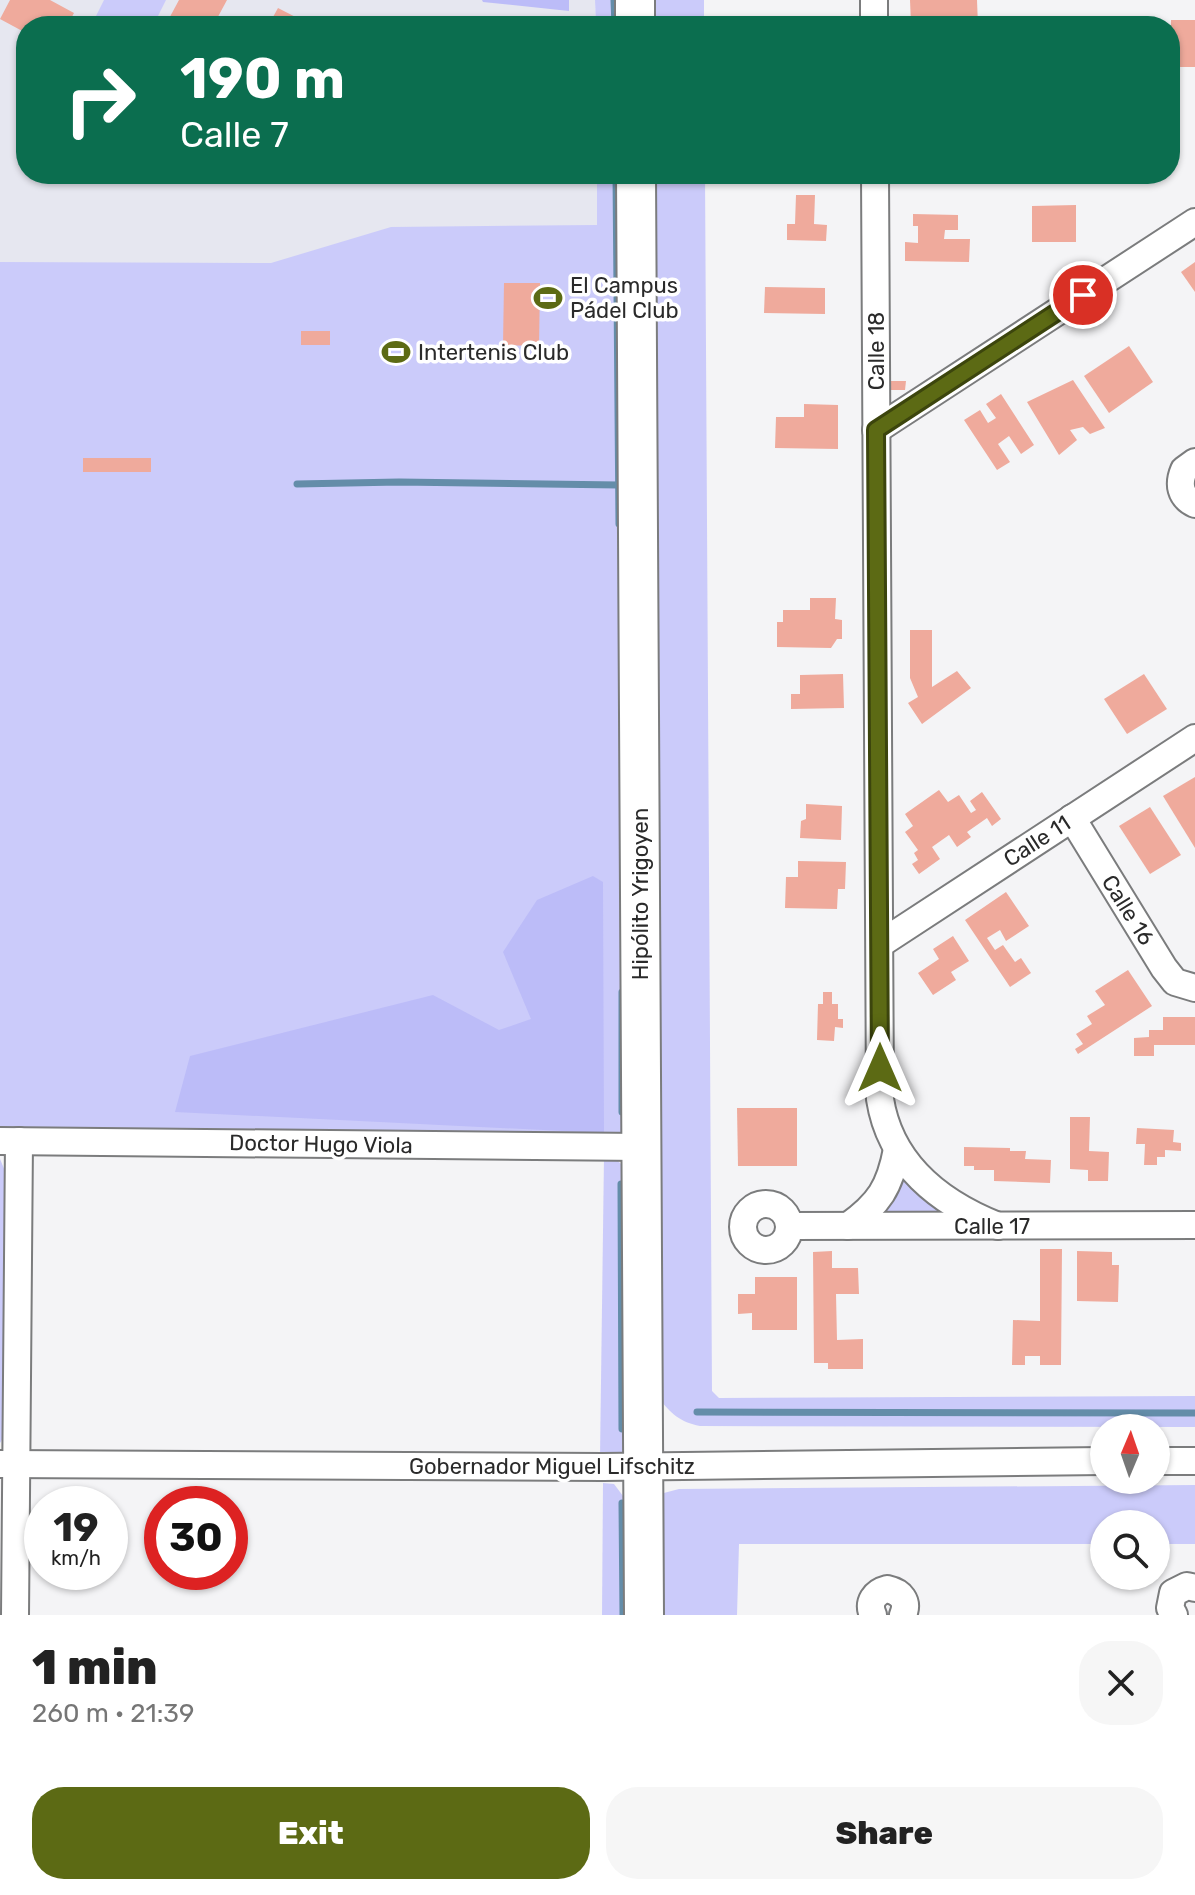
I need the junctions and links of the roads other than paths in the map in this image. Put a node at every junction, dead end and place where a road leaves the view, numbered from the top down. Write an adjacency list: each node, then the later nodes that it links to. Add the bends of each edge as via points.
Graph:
1 (636, 184): 12 (main road, Hipólito Yrigoyen)
2 (875, 184): 4 (street, Calle 18)
3 (1195, 222): 4 (street)
4 (876, 430): 9 (street, Calle 18)
5 (1195, 462): 6 (street, via 1184,470 1180,487)
6 (1195, 504)
7 (1195, 738): 8 (street, Calle 11)
8 (1072, 818): 9 (street, Calle 11); 10 (street, Calle 16, via 1164,968 1175,982)
9 (880, 944): 13 (street, Calle 18, via 880,1099)
10 (1195, 988)
11 (9, 1141): 12 (street, Doctor Hugo Viola); 21 (street)
12 (642, 1147): 22 (main road, Hipólito Yrigoyen)
13 (897, 1149): 16 (street, via 883,1194); 17 (street, Calle 18, via 940,1196)
14 (1195, 1225): 17 (street, Calle 17)
15 (789, 1226): 16 (street, Calle 17)
16 (848, 1226): 17 (street, Calle 17)
17 (998, 1226)
18 (1090, 1461): 22 (street, Gobernador Miguel Lifschitz)
19 (1170, 1461): 20 (street)
20 (1195, 1461)
21 (8, 1464): 22 (street, Gobernador Miguel Lifschitz); 24 (street)
22 (643, 1466): 25 (main road, Hipólito Yrigoyen)
23 (1195, 1588): 28 (street, via 1173,1593)
24 (15, 1615)
25 (644, 1615)
26 (873, 1615): 27 (street, via 874,1596 887,1589 901,1595)
27 (903, 1615)
28 (1174, 1615)

